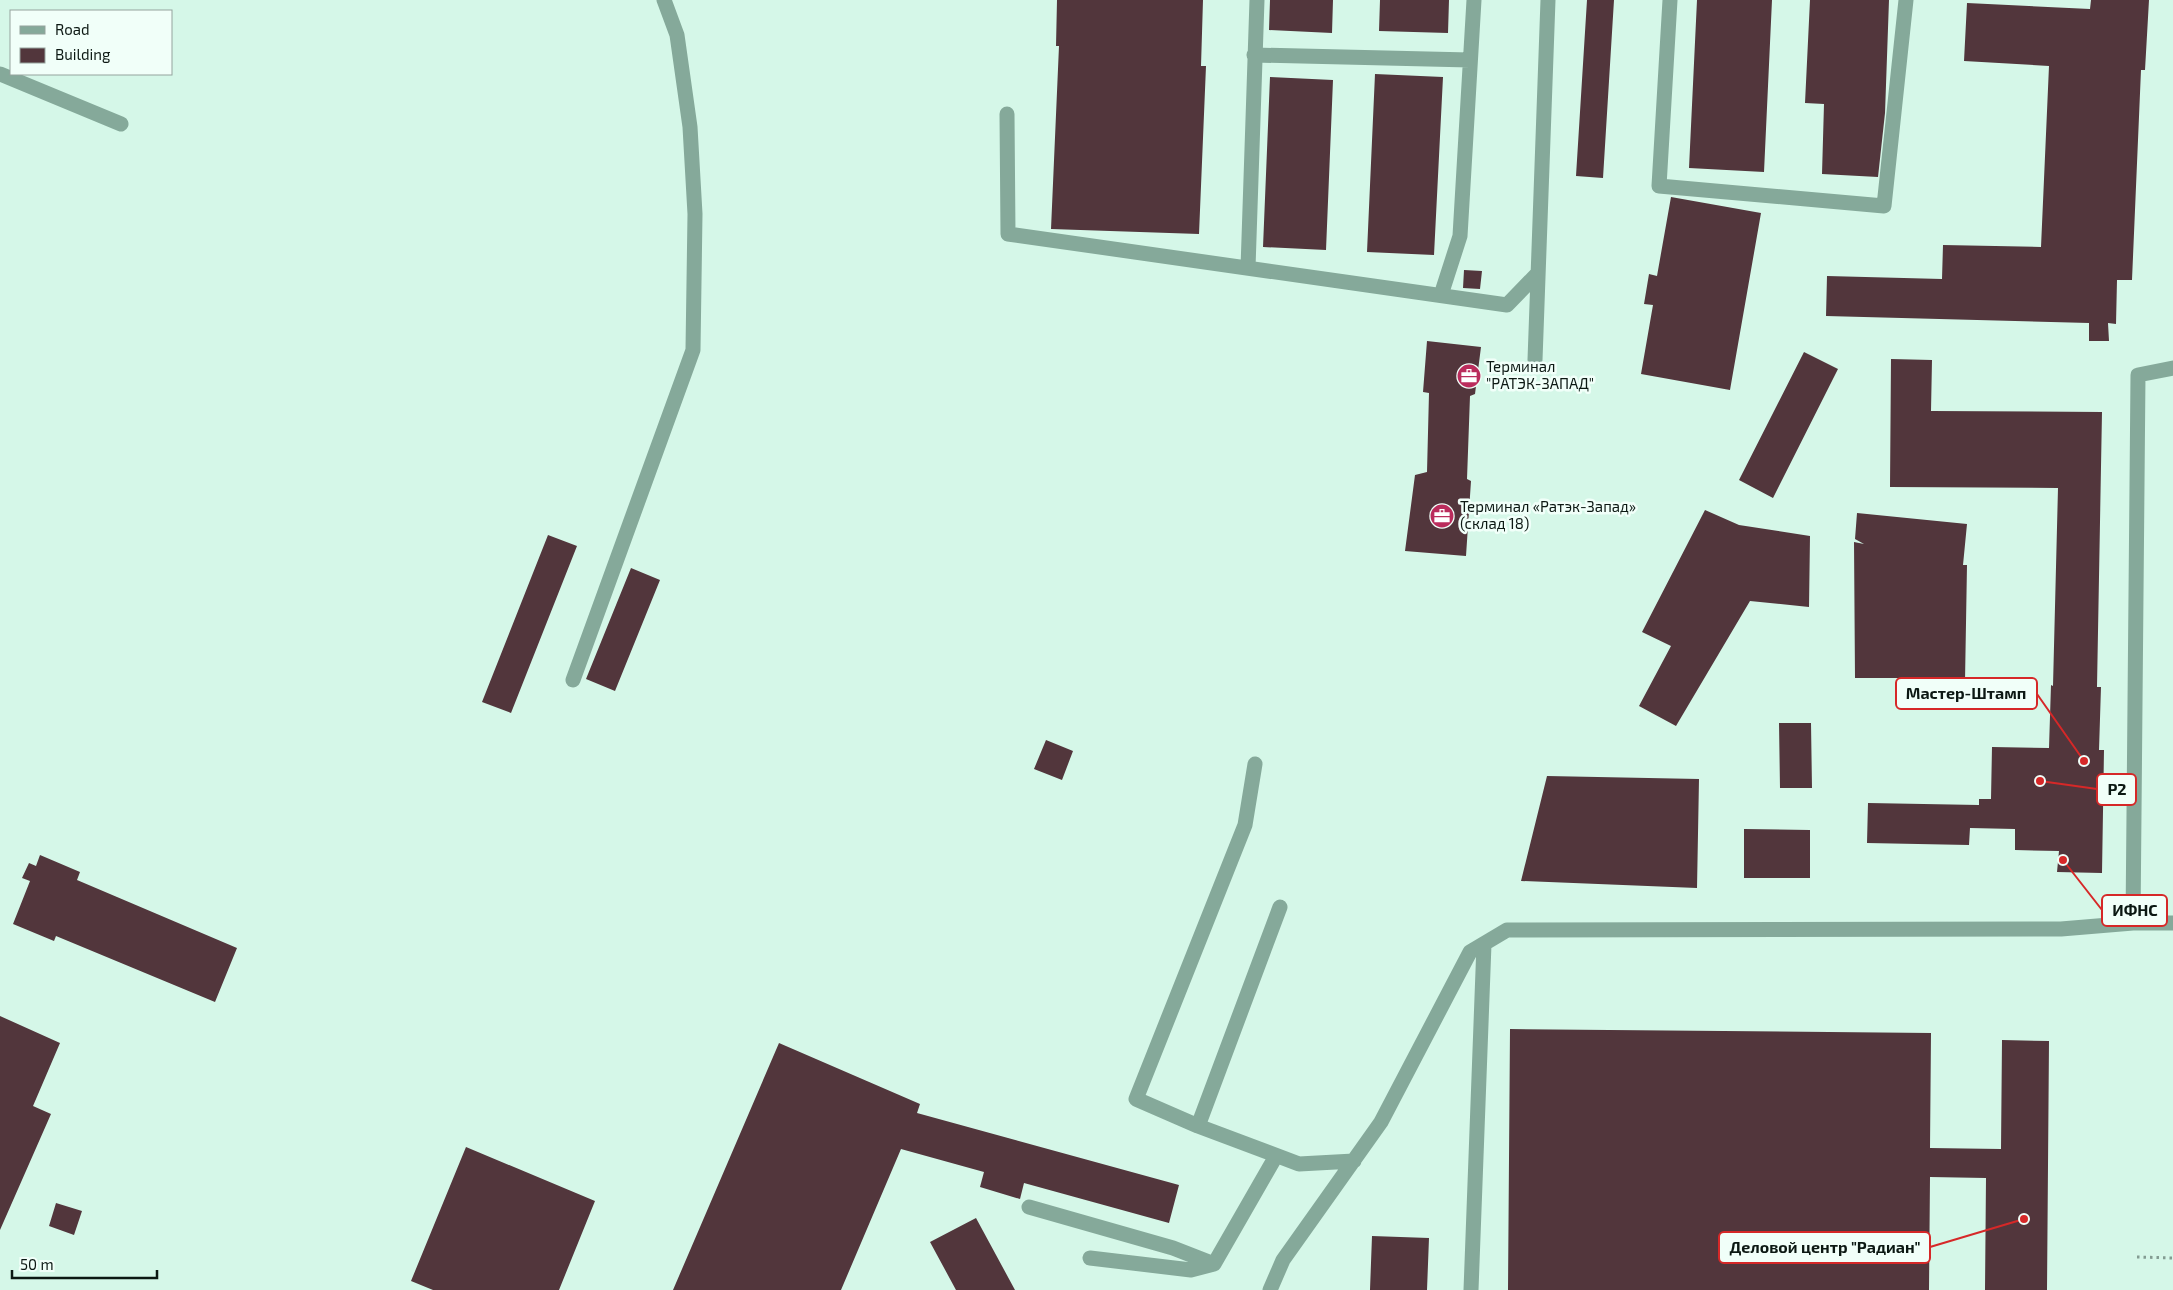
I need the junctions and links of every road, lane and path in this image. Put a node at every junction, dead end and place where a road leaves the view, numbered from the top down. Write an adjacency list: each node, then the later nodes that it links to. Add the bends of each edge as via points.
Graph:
1 (664, 0): 17 (lane, via 677,35 690,127 695,214 693,350)
2 (1257, 0): 7 (lane)
3 (1474, 0): 8 (lane)
4 (1548, 0): 13 (lane)
5 (1670, 0): 6 (lane, via 1659,186 1884,206)
6 (1906, 0)
7 (1254, 55): 8 (lane); 12 (lane)
8 (1470, 60): 14 (lane, via 1460,236)
9 (0, 74): 11 (lane)
10 (1007, 114): 12 (lane, via 1008,234)
11 (120, 124)
12 (1248, 268): 14 (lane)
13 (1538, 273): 14 (lane, via 1508,305); 15 (lane)
14 (1441, 295)
15 (1535, 360)
16 (2173, 368): 20 (lane, via 2138,375)
17 (573, 680)
18 (1255, 764): 23 (lane, via 1246,825 1136,1099)
19 (1280, 907): 23 (lane)
20 (2133, 923): 21 (lane); 22 (lane, via 2061,929 1507,930)
21 (2173, 923)
22 (1484, 944): 25 (lane, via 1470,952 1381,1122); 32 (lane)
23 (1198, 1126): 24 (lane)
24 (1276, 1156): 25 (lane, via 1306,1165); 30 (lane)
25 (1354, 1161): 31 (lane, via 1283,1260)
26 (1029, 1207): 30 (lane, via 1173,1248)
27 (2137, 1257): 29 (path)
28 (1090, 1258): 30 (lane, via 1191,1270)
29 (2173, 1258)
30 (1214, 1264)
31 (1270, 1290)
32 (1471, 1290)

